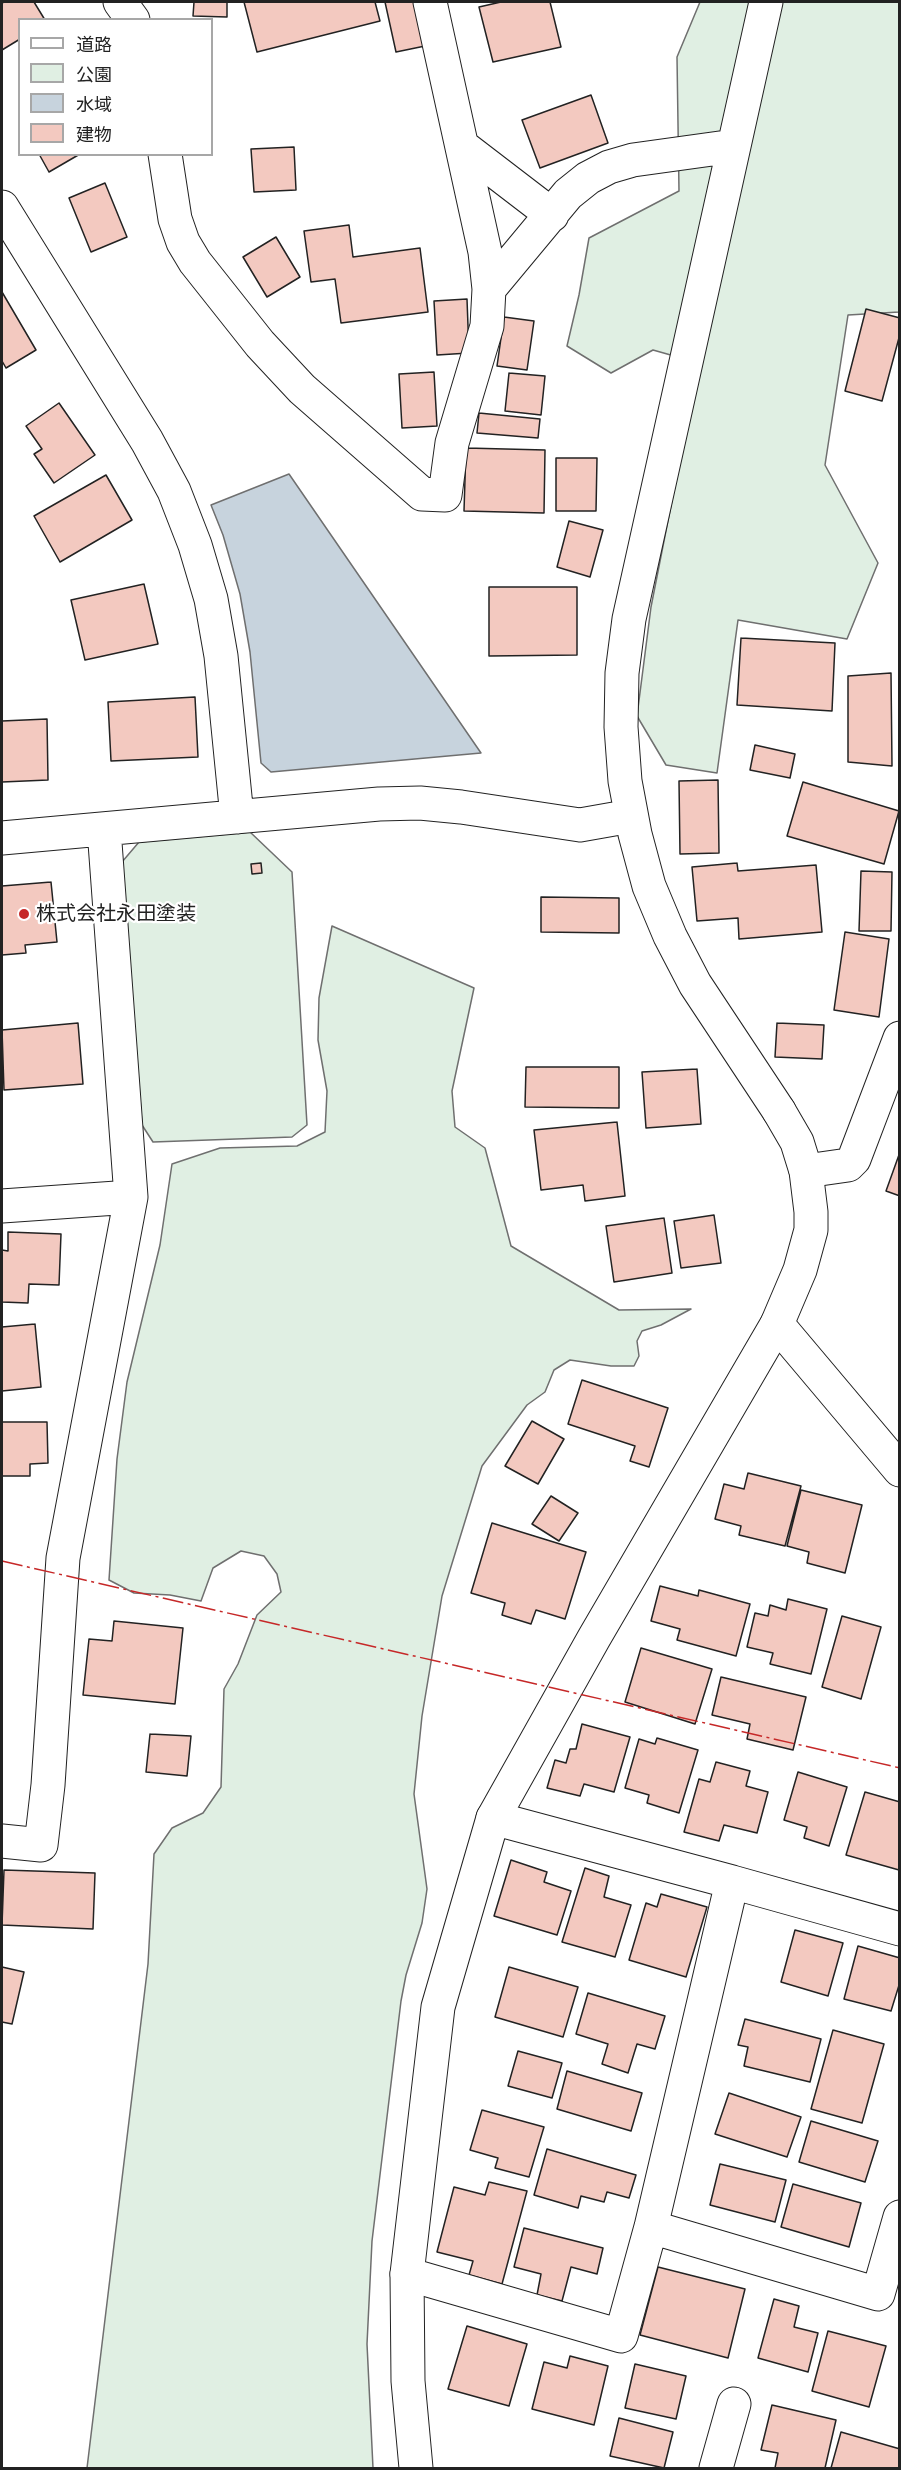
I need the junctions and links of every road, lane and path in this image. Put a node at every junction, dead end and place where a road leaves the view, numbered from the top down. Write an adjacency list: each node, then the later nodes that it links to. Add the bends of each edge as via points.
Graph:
1 (120, 2): 4 (street)
2 (430, 2): 5 (street)
3 (766, 2): 6 (street)
4 (132, 18)
5 (462, 146): 9 (street); 10 (street)
6 (734, 146): 9 (street, via 609,167 568,194); 11 (street, via 629,619 621,727)
7 (165, 156): 10 (street, via 175,219 195,262 279,367 422,494 445,495 452,443 487,326)
8 (2, 207): 12 (street, via 147,441 174,491 195,544 211,599 221,656)
9 (552, 215): 10 (street)
10 (489, 289)
11 (631, 816): 12 (street, via 580,825 420,803); 16 (street, via 650,886 670,936 695,984 797,1142)
12 (237, 817): 13 (street)
13 (104, 829): 14 (street); 17 (street)
14 (2, 838)
15 (900, 1038): 16 (street, via 854,1159 848,1165)
16 (806, 1172): 19 (street, via 811,1212 808,1245)
17 (131, 1197): 18 (street); 22 (street, via 63,1558 41,1845)
18 (2, 1206)
19 (777, 1324): 20 (street); 21 (street)
20 (900, 1470)
21 (493, 1818): 23 (street); 27 (street, via 438,2007)
22 (2, 1841)
23 (732, 1882): 24 (street); 26 (street)
24 (900, 1929)
25 (900, 2217): 26 (street, via 878,2294)
26 (651, 2227): 27 (street, via 621,2336)
27 (407, 2274): 29 (street, via 408,2381)
28 (734, 2404): 30 (street)
29 (416, 2469)
30 (716, 2469)

